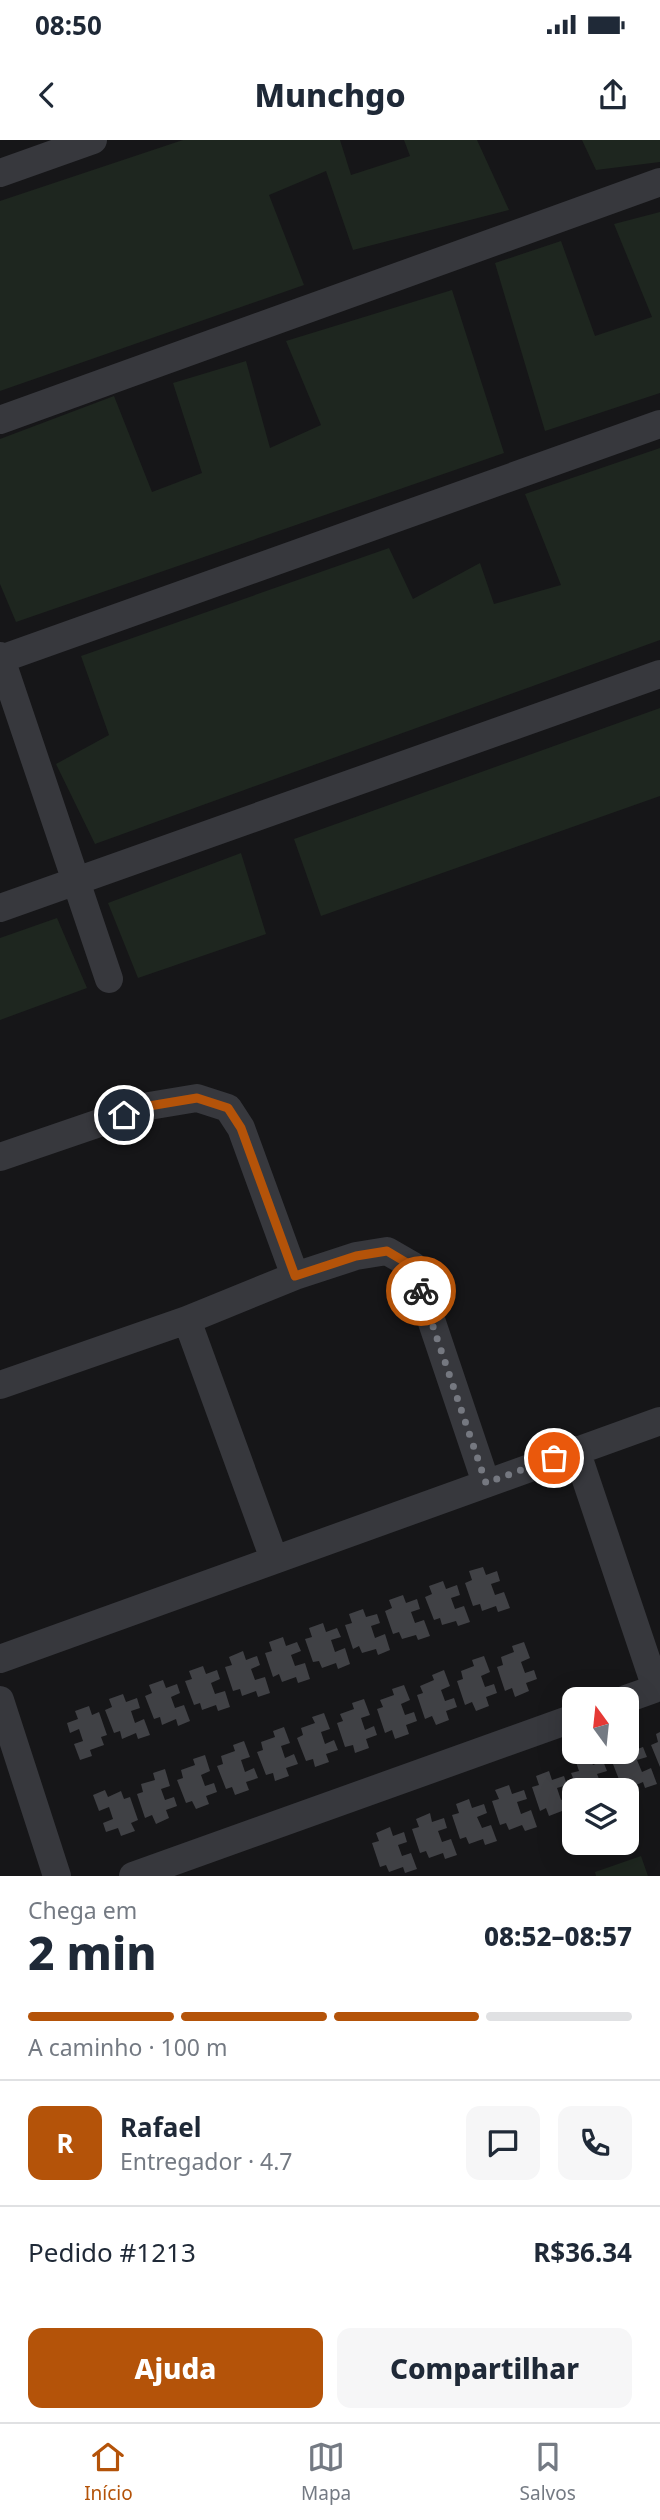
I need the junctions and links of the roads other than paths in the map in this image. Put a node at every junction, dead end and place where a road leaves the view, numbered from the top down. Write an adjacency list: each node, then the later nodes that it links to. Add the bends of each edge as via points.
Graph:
1 (93, 140): 2 (street)
2 (0, 173)
3 (660, 182): 4 (street)
4 (0, 420)
5 (660, 424): 6 (street)
6 (1, 657): 8 (street)
7 (660, 674): 8 (street)
8 (76, 881): 9 (street); 10 (street)
9 (0, 908)
10 (109, 979)
11 (0, 1157): 12 (street, via 149,1106 197,1098 228,1108 241,1128)
12 (295, 1276): 13 (street); 17 (street, via 387,1251 412,1266)
13 (187, 1321): 14 (street); 18 (street)
14 (0, 1385)
15 (660, 1421): 16 (street)
16 (576, 1450): 17 (street); 20 (street)
17 (486, 1483): 18 (street)
18 (274, 1559): 19 (street)
19 (0, 1659)
20 (658, 1688): 21 (street)
21 (639, 1695)
22 (0, 1700): 24 (street)
23 (562, 1722): 25 (street)
24 (57, 1876)
25 (133, 1876)

